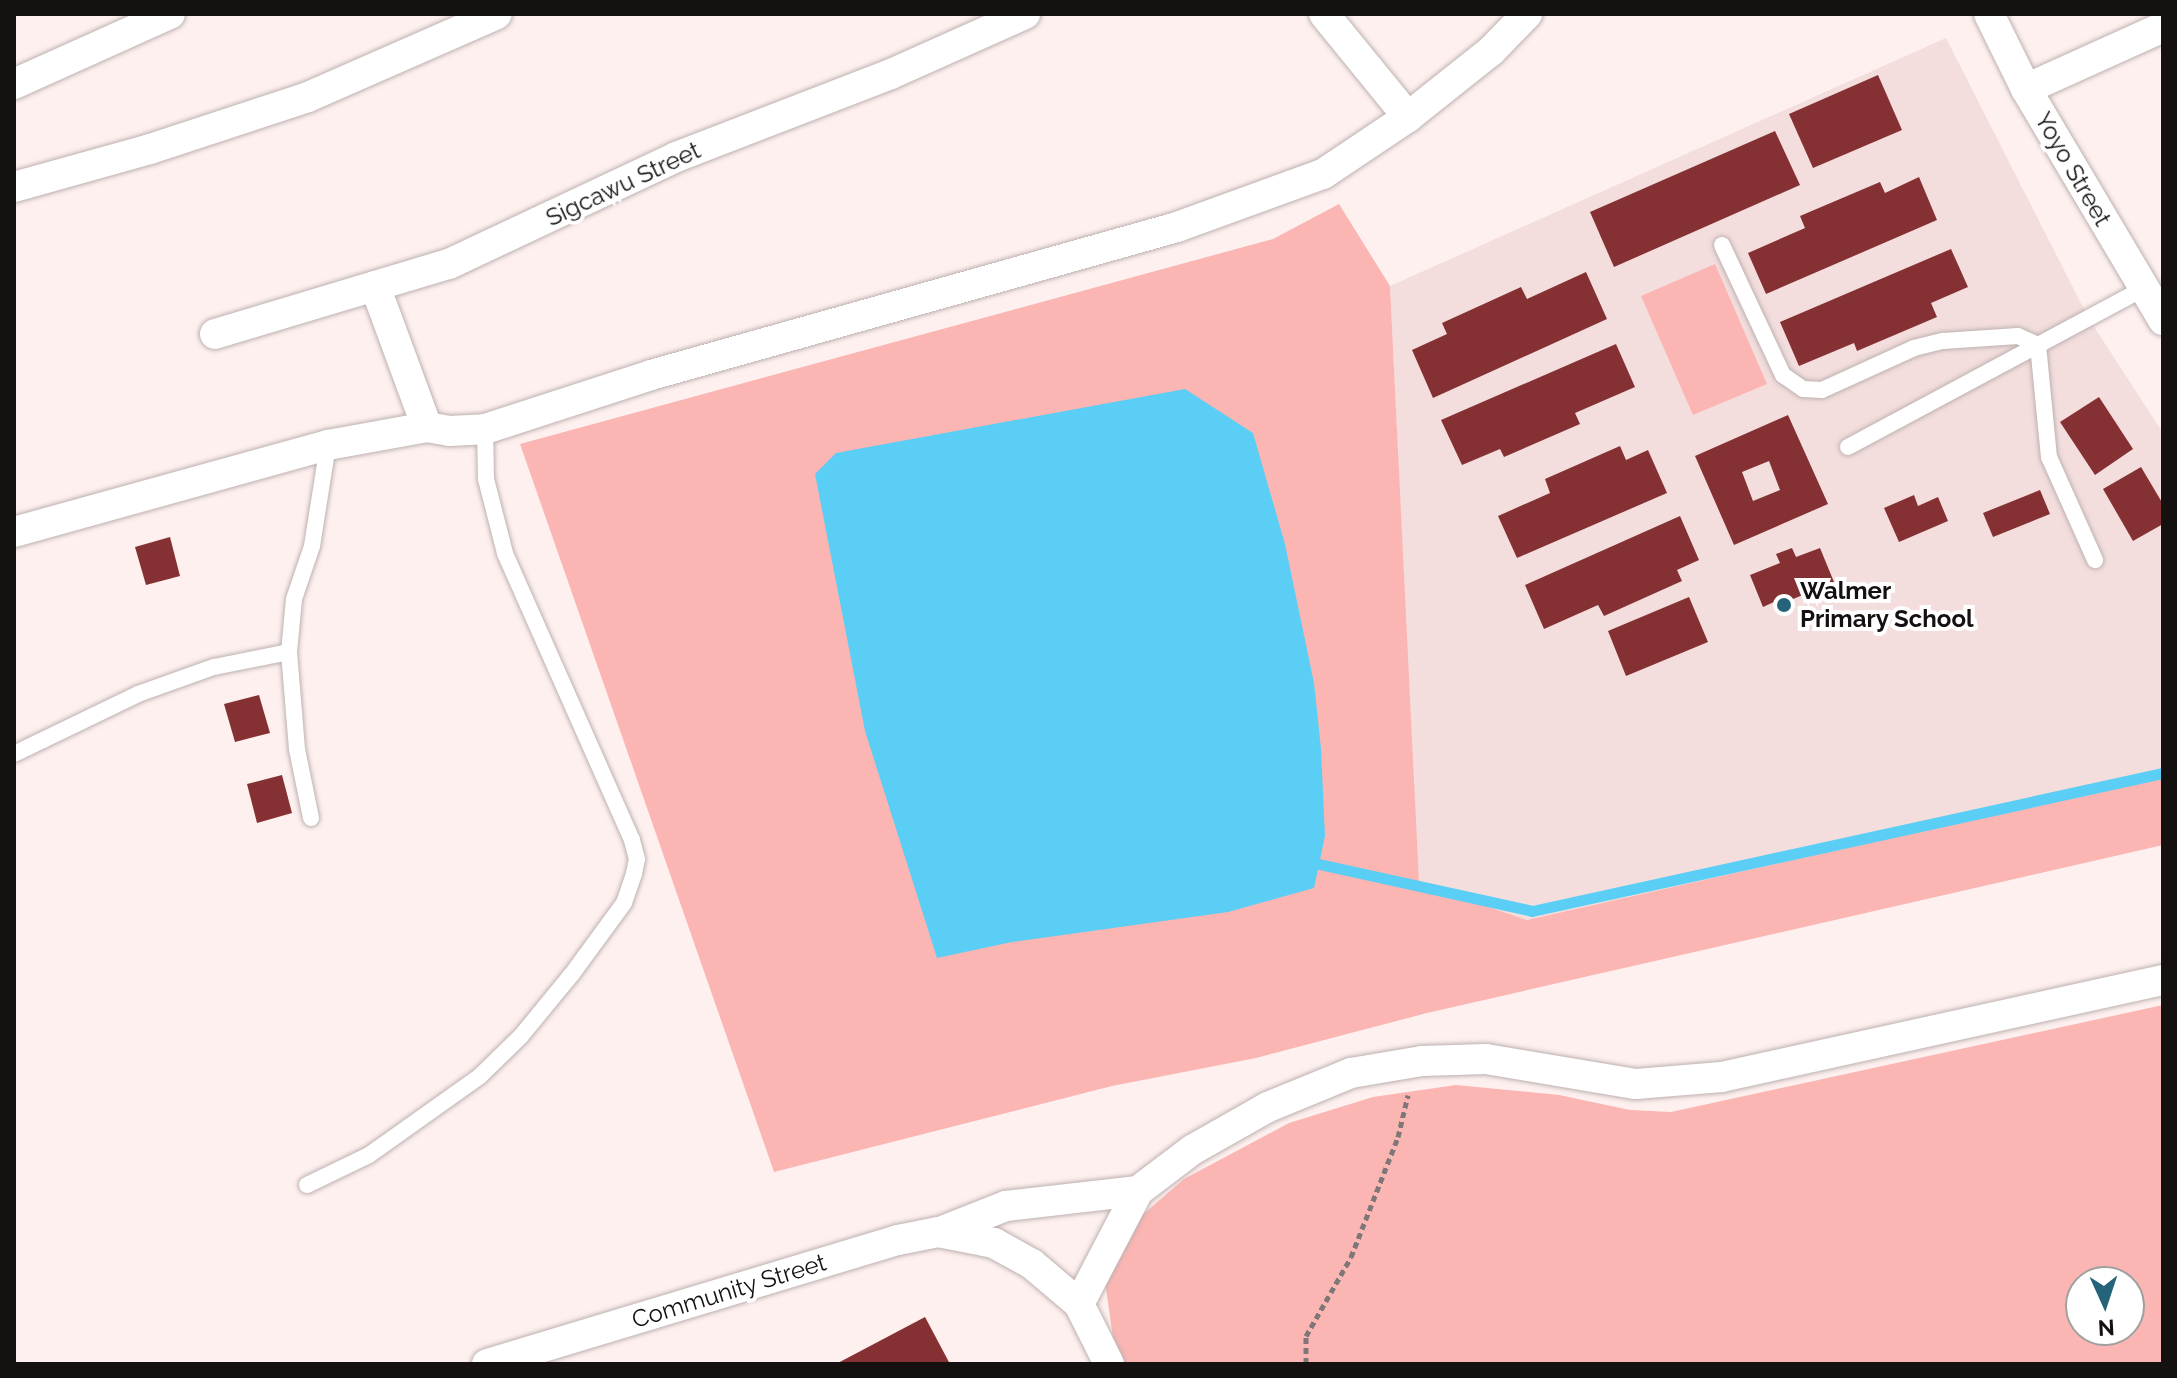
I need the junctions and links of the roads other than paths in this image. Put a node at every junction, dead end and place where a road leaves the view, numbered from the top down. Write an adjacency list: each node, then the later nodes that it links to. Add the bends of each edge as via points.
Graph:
1 (170, 14): 9 (street)
2 (497, 14): 7 (street)
3 (1025, 14): 14 (street, Sigcawu Street, via 891,74 676,157 449,264)
4 (1324, 14): 11 (street)
5 (1527, 14): 11 (street, via 1491,51)
6 (1989, 14): 10 (street, Yoyo Street)
7 (436, 26): 12 (street, via 308,97)
8 (2163, 27): 10 (street)
9 (14, 84)
10 (2026, 89): 15 (street, Yoyo Street)
11 (1408, 117): 19 (street, via 1323,174 1177,227 651,375)
12 (14, 187)
13 (1722, 245): 17 (lane, via 1783,375 1803,389 1822,390 1914,348 1943,341 2018,336)
14 (375, 286): 16 (street, Sigcawu Street); 18 (street)
15 (2157, 309): 17 (lane)
16 (215, 334)
17 (2038, 345): 21 (lane); 23 (lane, via 2049,457)
18 (427, 427): 19 (street); 20 (street)
19 (485, 429): 28 (lane, via 486,479 505,553 632,840 634,874 624,903 572,974 480,1076 369,1155)
20 (328, 445): 22 (street); 24 (lane, via 312,546 294,599)
21 (1848, 447)
22 (14, 532)
23 (2095, 560)
24 (289, 652): 25 (lane, via 214,667 138,694); 26 (lane, via 297,749)
25 (14, 754)
26 (311, 818)
27 (2163, 980): 29 (street, via 1722,1077 1636,1084 1486,1059 1422,1061 1351,1073 1303,1090 1192,1150)
28 (307, 1185)
29 (1138, 1191): 30 (street, via 1006,1206); 31 (street)
30 (938, 1232): 31 (street, Community Street, via 973,1236 1014,1251); 32 (street, Community Street)
31 (1079, 1304): 33 (street)
32 (487, 1364)
33 (1109, 1364)

